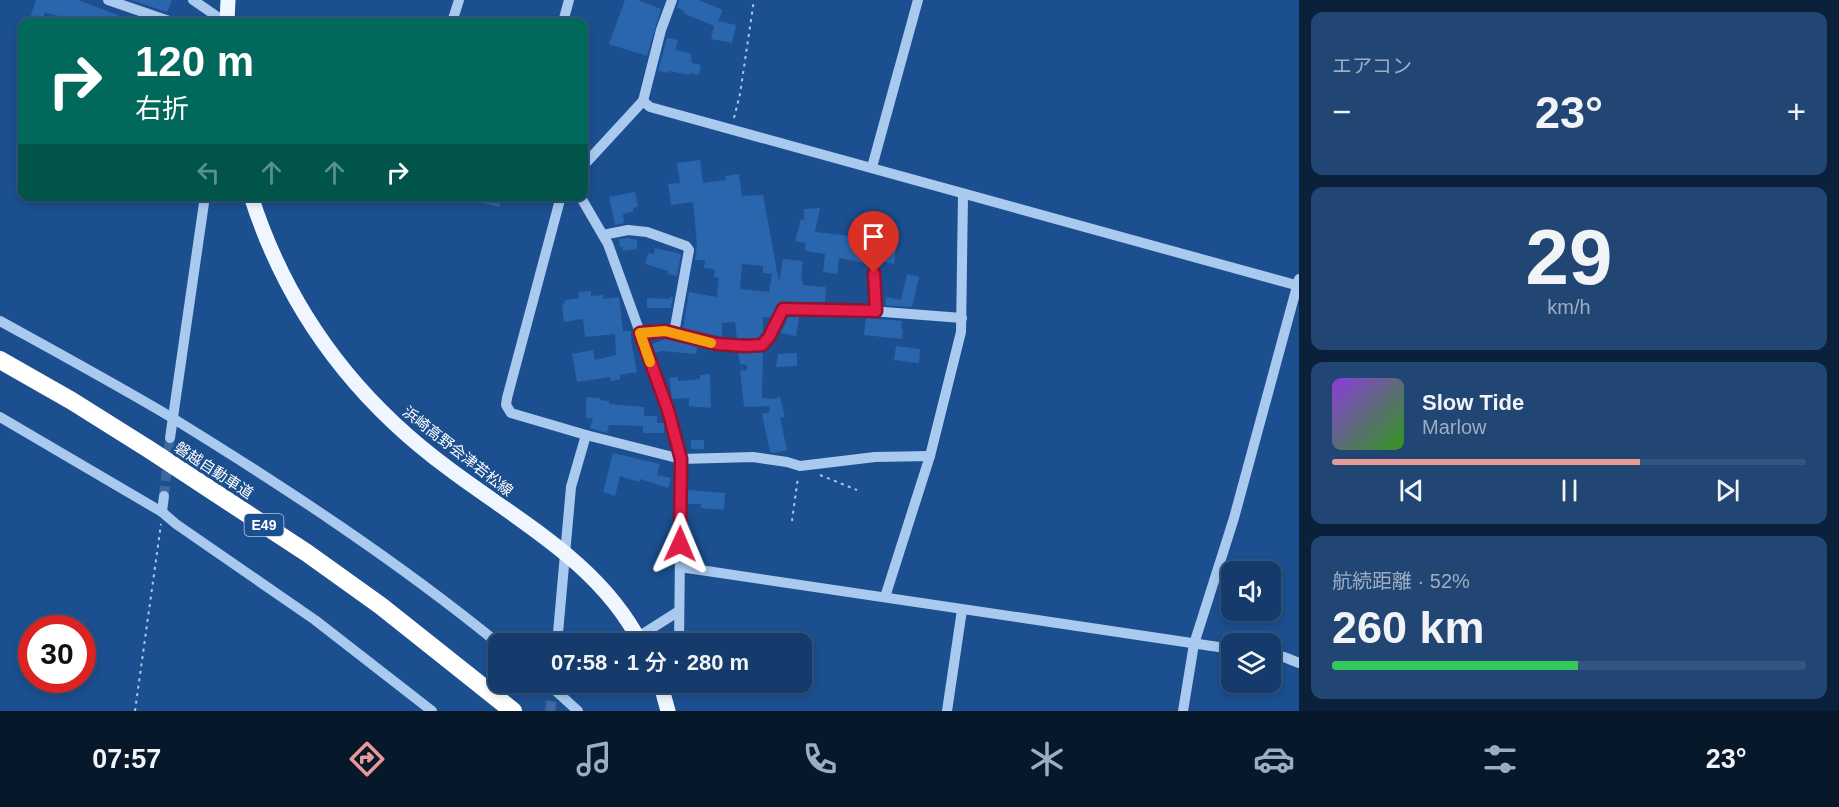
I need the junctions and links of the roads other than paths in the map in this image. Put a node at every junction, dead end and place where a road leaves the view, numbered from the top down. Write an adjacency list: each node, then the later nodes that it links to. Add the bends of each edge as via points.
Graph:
1 (108, 0): 8 (street)
2 (193, 0): 9 (street)
3 (228, 0): 10 (main road)
4 (459, 0): 11 (street)
5 (569, 0): 12 (street)
6 (672, 0): 13 (street)
7 (918, 0): 15 (street)
8 (160, 18)
9 (220, 18)
10 (226, 18)
11 (453, 18)
12 (564, 18)
13 (643, 101): 14 (street); 15 (street, via 650,107)
14 (588, 161)
15 (872, 167): 16 (street)
16 (963, 195): 23 (street); 25 (street)
17 (204, 201): 31 (street)
18 (253, 201): 38 (main road, 浜崎高野会津若松線, via 298,304 337,362 371,402 424,450)
19 (560, 201): 32 (street, via 506,405 511,413)
20 (583, 201): 21 (street)
21 (603, 235): 27 (street); 28 (street, via 628,230 647,232 689,250)
22 (874, 273): 24 (street)
23 (1298, 284): 48 (street, via 1234,518)
24 (876, 311): 25 (street); 28 (street, via 783,309 762,345 717,344)
25 (962, 318): 34 (street)
26 (0, 321): 31 (street)
27 (640, 333): 28 (street); 35 (street)
28 (674, 333)
29 (0, 360): 55 (highway, 磐越自動車道 / E49, via 150,450 307,554 381,606)
30 (0, 417): 37 (street)
31 (173, 419): 33 (street); 47 (street, via 357,537)
32 (586, 435): 35 (street); 38 (street, via 571,486)
33 (170, 438)
34 (930, 456): 35 (street, via 875,457 800,466 753,457); 40 (street)
35 (681, 459): 39 (street)
36 (164, 496): 37 (street)
37 (162, 512): 54 (street, via 315,620)
38 (565, 554): 43 (street); 44 (main road, 浜崎高野会津若松線, via 601,585)
39 (680, 567): 40 (street); 42 (street)
40 (885, 597): 41 (street)
41 (962, 610): 48 (street); 58 (street)
42 (679, 611): 45 (street); 46 (street)
43 (558, 633)
44 (636, 633)
45 (649, 633)
46 (679, 633)
47 (488, 635)
48 (1194, 644): 49 (street); 59 (street)
49 (1221, 647)
50 (1281, 657): 51 (street)
51 (1299, 663)
52 (557, 693): 56 (street)
53 (663, 693): 57 (main road)
54 (432, 711)
55 (513, 711)
56 (578, 711)
57 (668, 711)
58 (947, 711)
59 (1183, 711)

